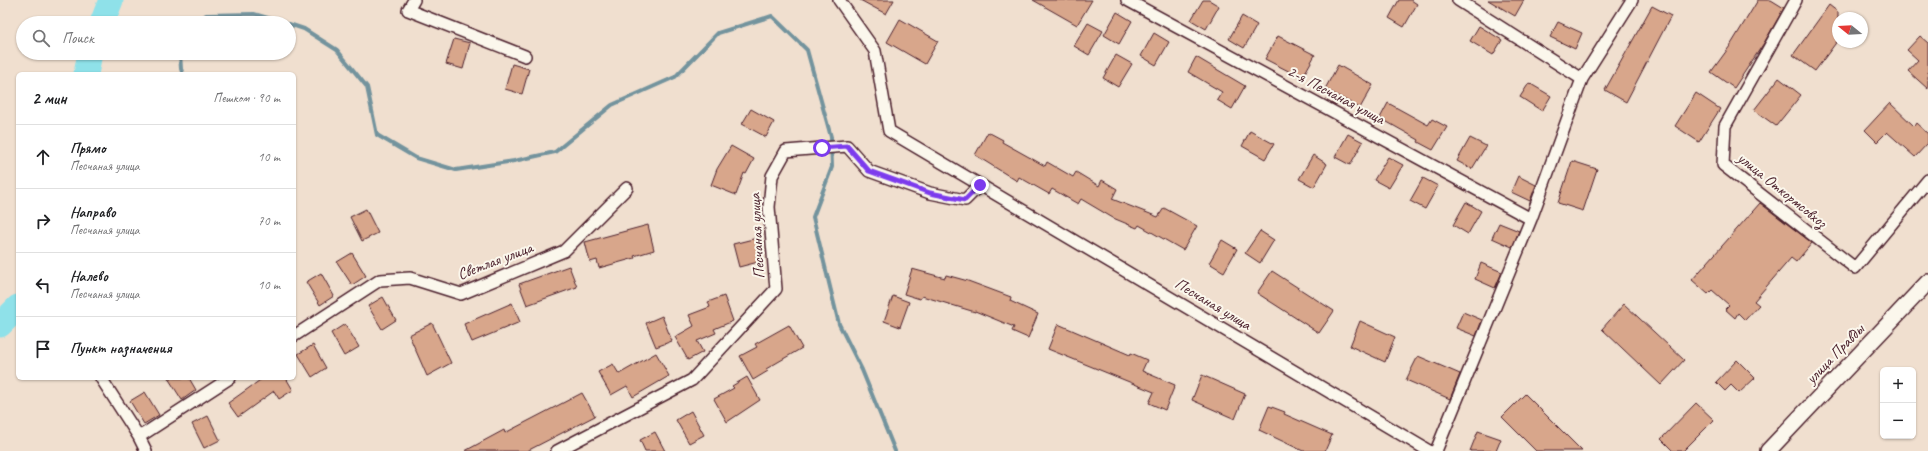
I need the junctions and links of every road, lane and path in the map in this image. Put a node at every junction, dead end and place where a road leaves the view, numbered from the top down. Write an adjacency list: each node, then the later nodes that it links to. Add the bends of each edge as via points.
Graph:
1 (414, 0): 7 (street, via 408,10)
2 (839, 0): 10 (street, Песчаная улица, via 875,51 889,131)
3 (1127, 0): 12 (street, 2-я Песчаная улица)
4 (1458, 0): 8 (street)
5 (1632, 0): 8 (street)
6 (1796, 0): 9 (street, улица Откормсовхоз, via 1725,126 1723,165 1855,268)
7 (525, 56)
8 (1582, 79): 12 (street)
9 (1928, 180)
10 (980, 185): 19 (street, Песчаная улица, via 965,200 930,193 869,171 847,146 786,151 772,176 769,207 776,290 692,380); 20 (street, Песчаная улица)
11 (627, 188): 14 (street, Светлая улица, via 564,252 461,294 410,278 380,280)
12 (1531, 219): 21 (street)
13 (1928, 282): 22 (street, улица Правды)
14 (296, 335)
15 (102, 380): 17 (street)
16 (227, 380): 17 (street)
17 (139, 437): 18 (street)
18 (146, 451)
19 (557, 451)
20 (1429, 451)
21 (1436, 451)
22 (1768, 451)

